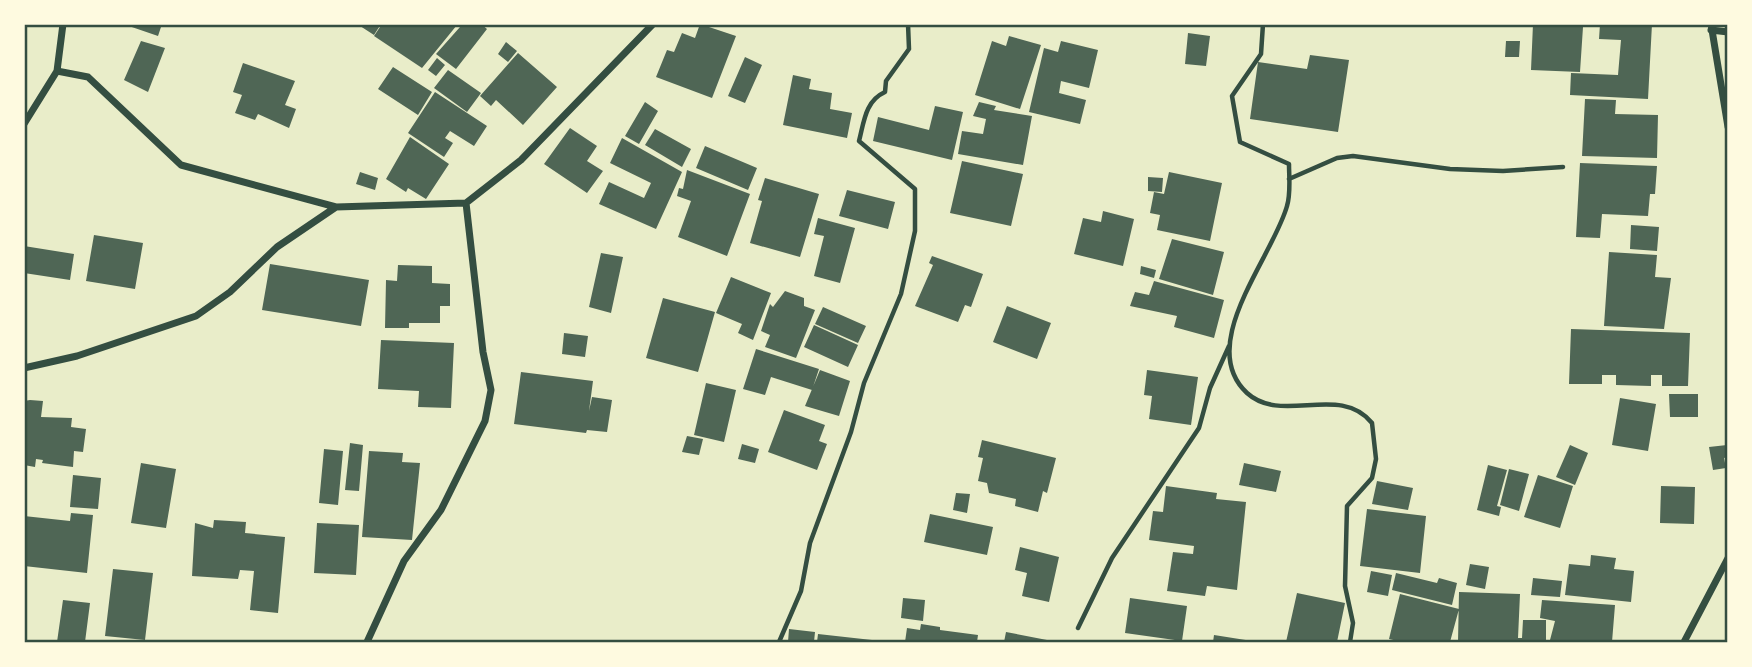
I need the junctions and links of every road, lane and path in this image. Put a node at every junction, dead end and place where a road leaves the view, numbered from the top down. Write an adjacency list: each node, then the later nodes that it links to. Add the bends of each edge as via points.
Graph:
1 (63, 24): 7 (street)
2 (653, 24): 12 (street, via 521,159)
3 (908, 24): 19 (path, via 909,48 887,80 885,92 876,96 867,110 859,141 915,189 915,230 901,294 864,383 810,543 801,592)
4 (1263, 24): 11 (path, via 1261,54 1232,96 1240,142 1289,164)
5 (1711, 27): 6 (street); 9 (street)
6 (1727, 32)
7 (57, 71): 8 (street); 13 (street, via 88,77 181,165)
8 (24, 124)
9 (1727, 127)
10 (1563, 167): 11 (path, via 1450,169 1353,156 1337,158)
11 (1289, 179): 14 (path, via 1288,204 1245,295)
12 (466, 203): 13 (street); 18 (street, via 491,390 485,421 441,510 404,561)
13 (336, 207): 15 (street, via 277,247 230,292 196,316 77,356)
14 (1231, 342): 17 (path, via 1210,388 1199,428 1112,558); 20 (path, via 1230,366 1238,384 1253,398 1281,407 1333,403 1357,410 1372,423 1376,459 1372,478 1347,506 1345,586 1353,623)
15 (24, 368)
16 (1727, 558): 21 (street)
17 (1078, 628)
18 (367, 642)
19 (779, 642)
20 (1350, 642)
21 (1684, 642)

